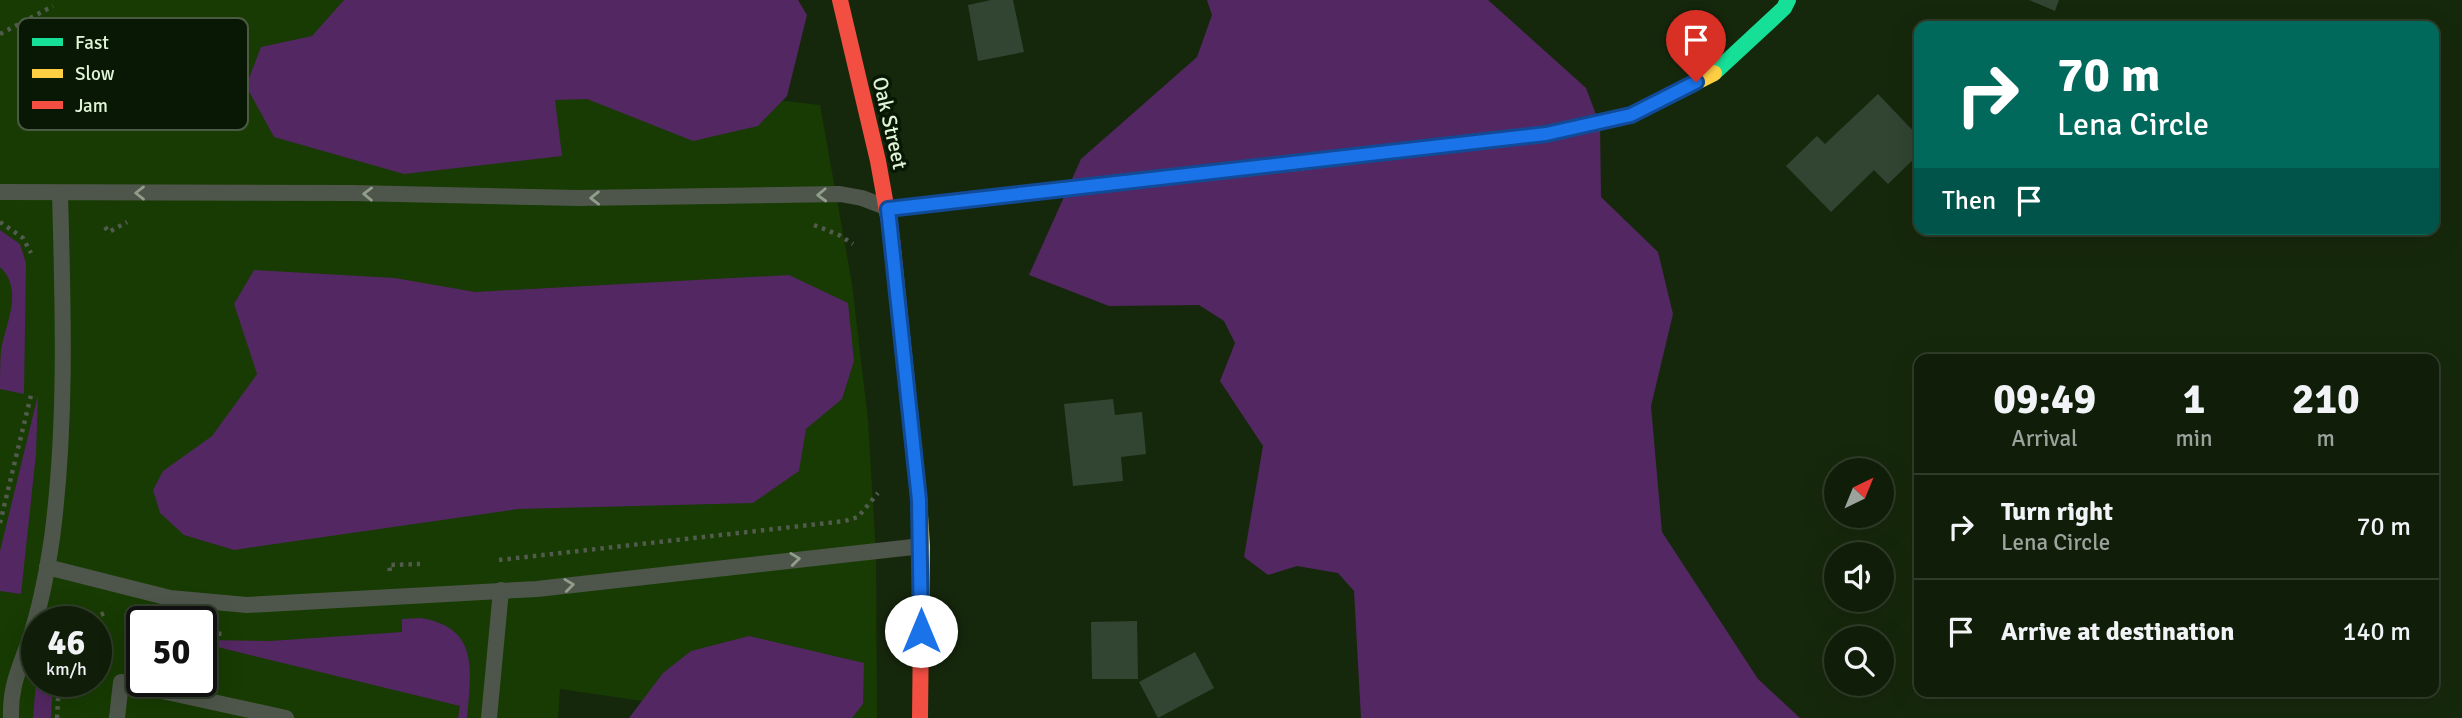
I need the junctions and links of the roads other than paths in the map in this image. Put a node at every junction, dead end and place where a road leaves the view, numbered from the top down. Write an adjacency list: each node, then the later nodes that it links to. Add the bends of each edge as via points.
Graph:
1 (840, 0): 5 (street, Oak Street)
2 (1788, 0): 5 (street, via 1718,71 1631,115 1546,134)
3 (0, 192): 4 (lane)
4 (60, 192): 5 (lane, one-way to 4, via 875,201 840,194 578,198); 7 (lane, via 62,386)
5 (888, 209): 6 (street, Oak Street)
6 (922, 545): 8 (lane, one-way to 6); 13 (street, Oak Street)
7 (47, 567): 8 (lane, via 170,598 224,605); 9 (lane, via 29,642 13,681)
8 (501, 590): 12 (lane)
9 (10, 718)
10 (117, 718): 11 (lane, via 121,682)
11 (286, 718)
12 (489, 718)
13 (920, 718)

